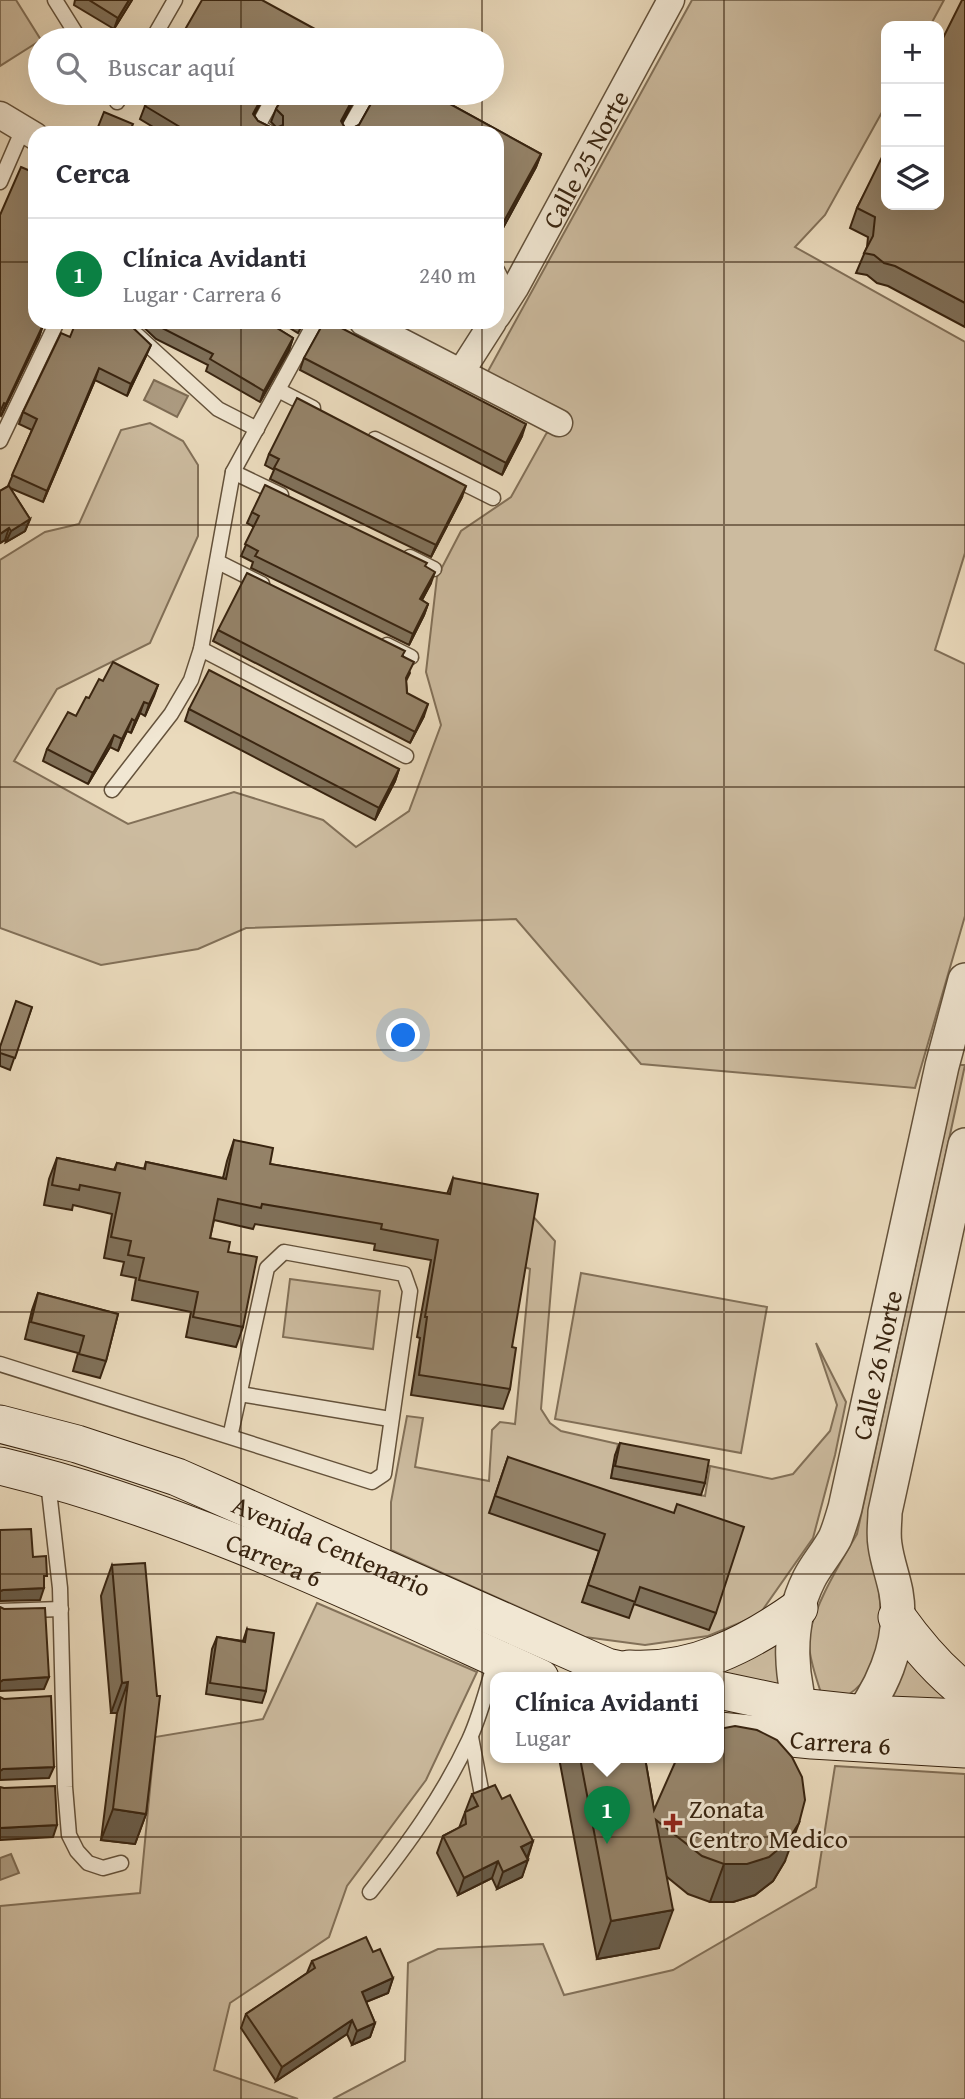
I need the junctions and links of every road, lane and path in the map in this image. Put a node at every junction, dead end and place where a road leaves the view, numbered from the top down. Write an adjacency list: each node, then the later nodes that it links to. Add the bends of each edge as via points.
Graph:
1 (55, 0): 4 (lane)
2 (175, 0): 5 (lane)
3 (671, 0): 14 (street, Calle 25 Norte)
4 (72, 28)
5 (159, 28)
6 (269, 105): 9 (lane)
7 (362, 105): 10 (lane)
8 (0, 115): 11 (street)
9 (258, 126)
10 (350, 126)
11 (28, 132)
12 (28, 135): 13 (lane)
13 (0, 182)
14 (506, 279)
15 (54, 329): 26 (lane)
16 (131, 329): 24 (lane, via 218,409)
17 (309, 329): 21 (lane, via 297,343)
18 (377, 329): 20 (street)
19 (489, 329): 20 (street)
20 (461, 372): 23 (street)
21 (278, 390): 22 (lane); 24 (lane)
22 (326, 414)
23 (559, 423)
24 (257, 429): 27 (lane)
25 (362, 432): 28 (lane)
26 (0, 441)
27 (233, 472): 29 (lane); 31 (lane)
28 (493, 498)
29 (296, 502)
30 (396, 551): 32 (lane)
31 (219, 562): 33 (lane); 35 (lane)
32 (433, 569)
33 (279, 592)
34 (375, 639): 36 (lane)
35 (201, 649): 37 (lane); 38 (lane, via 172,714)
36 (411, 657)
37 (406, 756)
38 (112, 790)
39 (965, 980): 48 (street, Calle 26 Norte, via 845,1508)
40 (965, 1144): 51 (street, Calle 26 Norte, via 885,1512 885,1544)
41 (0, 1364): 45 (lane)
42 (240, 1394): 43 (lane); 43 (lane, via 267,1268 284,1252 404,1274 410,1291); 45 (lane)
43 (390, 1419): 45 (lane, via 384,1474 372,1482)
44 (0, 1424): 53 (main road, Avenida Centenario, via 177,1477)
45 (230, 1437)
46 (0, 1466): 47 (main road, Carrera 6)
47 (47, 1477): 49 (lane); 52 (main road, Carrera 6, via 262,1553)
48 (799, 1608): 53 (main road, via 740,1646 708,1659 641,1670); 60 (street, Calle 26 Norte, via 793,1640)
49 (61, 1609): 50 (lane); 68 (lane, via 59,1787 69,1836 88,1863 103,1868)
50 (0, 1611)
51 (897, 1616): 59 (main road, via 942,1674); 61 (street, Calle 26 Norte, via 886,1673)
52 (496, 1658): 54 (lane); 55 (main road, Carrera 6)
53 (607, 1667): 56 (main road, Avenida Centenario)
54 (492, 1672)
55 (527, 1672)
56 (630, 1672)
57 (490, 1677): 64 (lane)
58 (724, 1691): 60 (main road)
59 (965, 1691)
60 (799, 1707): 61 (main road); 65 (street, Calle 26 Norte)
61 (864, 1714): 62 (main road); 65 (street, Calle 26 Norte)
62 (965, 1718)
63 (724, 1731): 65 (main road, Carrera 6)
64 (471, 1737): 67 (lane); 69 (lane, via 441,1796)
65 (826, 1741): 66 (main road, Carrera 6)
66 (965, 1749)
67 (482, 1795)
68 (121, 1863)
69 (370, 1892)

